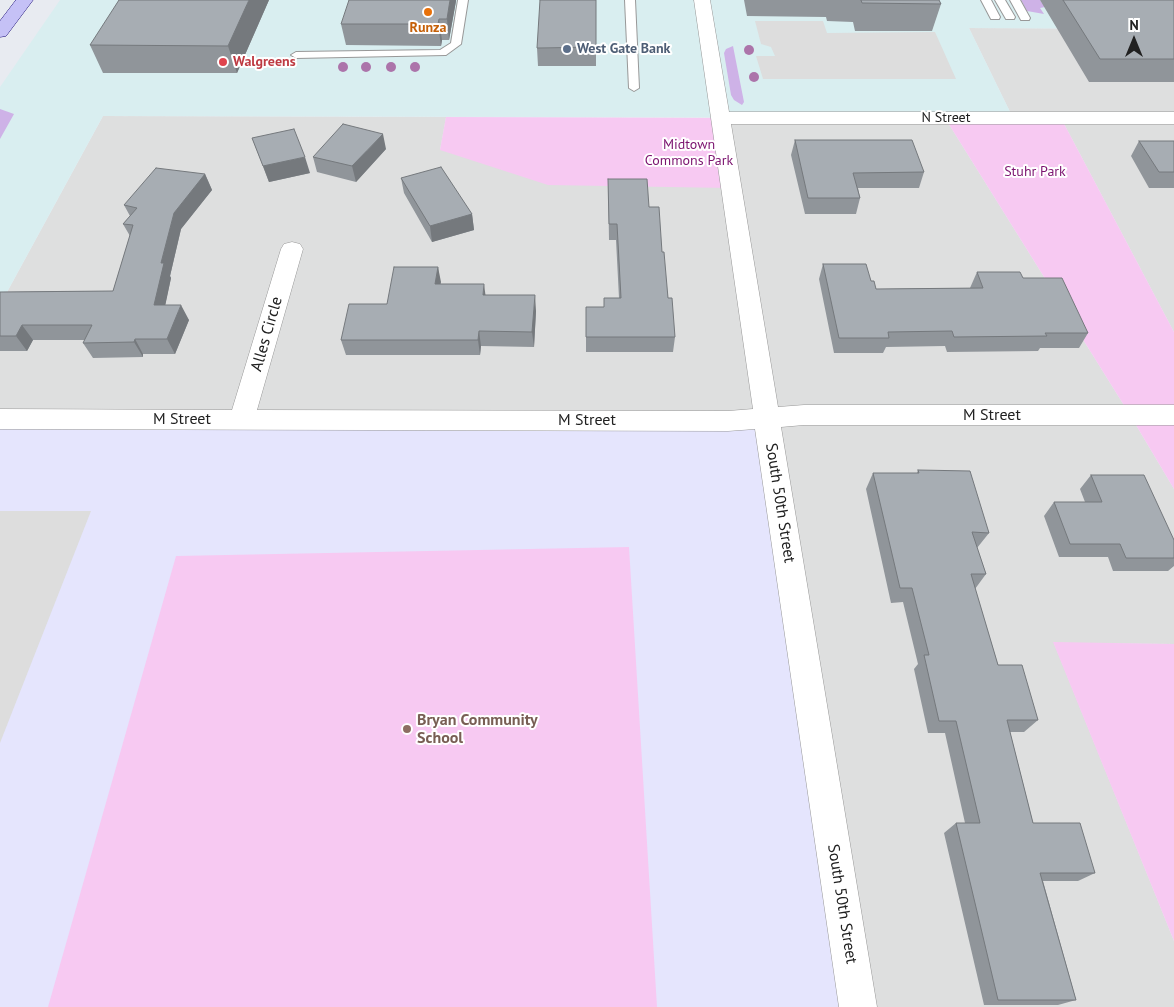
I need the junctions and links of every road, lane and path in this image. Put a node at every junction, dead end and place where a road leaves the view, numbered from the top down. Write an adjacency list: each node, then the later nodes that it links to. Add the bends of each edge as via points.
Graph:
1 (25, 0): 11 (main road)
2 (463, 0): 12 (lane, via 456,44 442,53)
3 (630, 0): 13 (lane)
4 (702, 0): 14 (street, South 50th Street)
5 (986, 0): 8 (lane)
6 (1000, 0): 9 (lane)
7 (1015, 0): 10 (lane)
8 (995, 17)
9 (1010, 17)
10 (1025, 18)
11 (0, 32)
12 (296, 56)
13 (634, 88)
14 (719, 118): 15 (street, N Street); 18 (street, South 50th Street)
15 (1174, 118)
16 (292, 249): 19 (street, Alles Circle)
17 (1174, 415): 18 (street, M Street)
18 (766, 417): 19 (street, M Street, via 728,421); 21 (street, South 50th Street)
19 (242, 418): 20 (street, M Street)
20 (0, 419)
21 (858, 1007)

